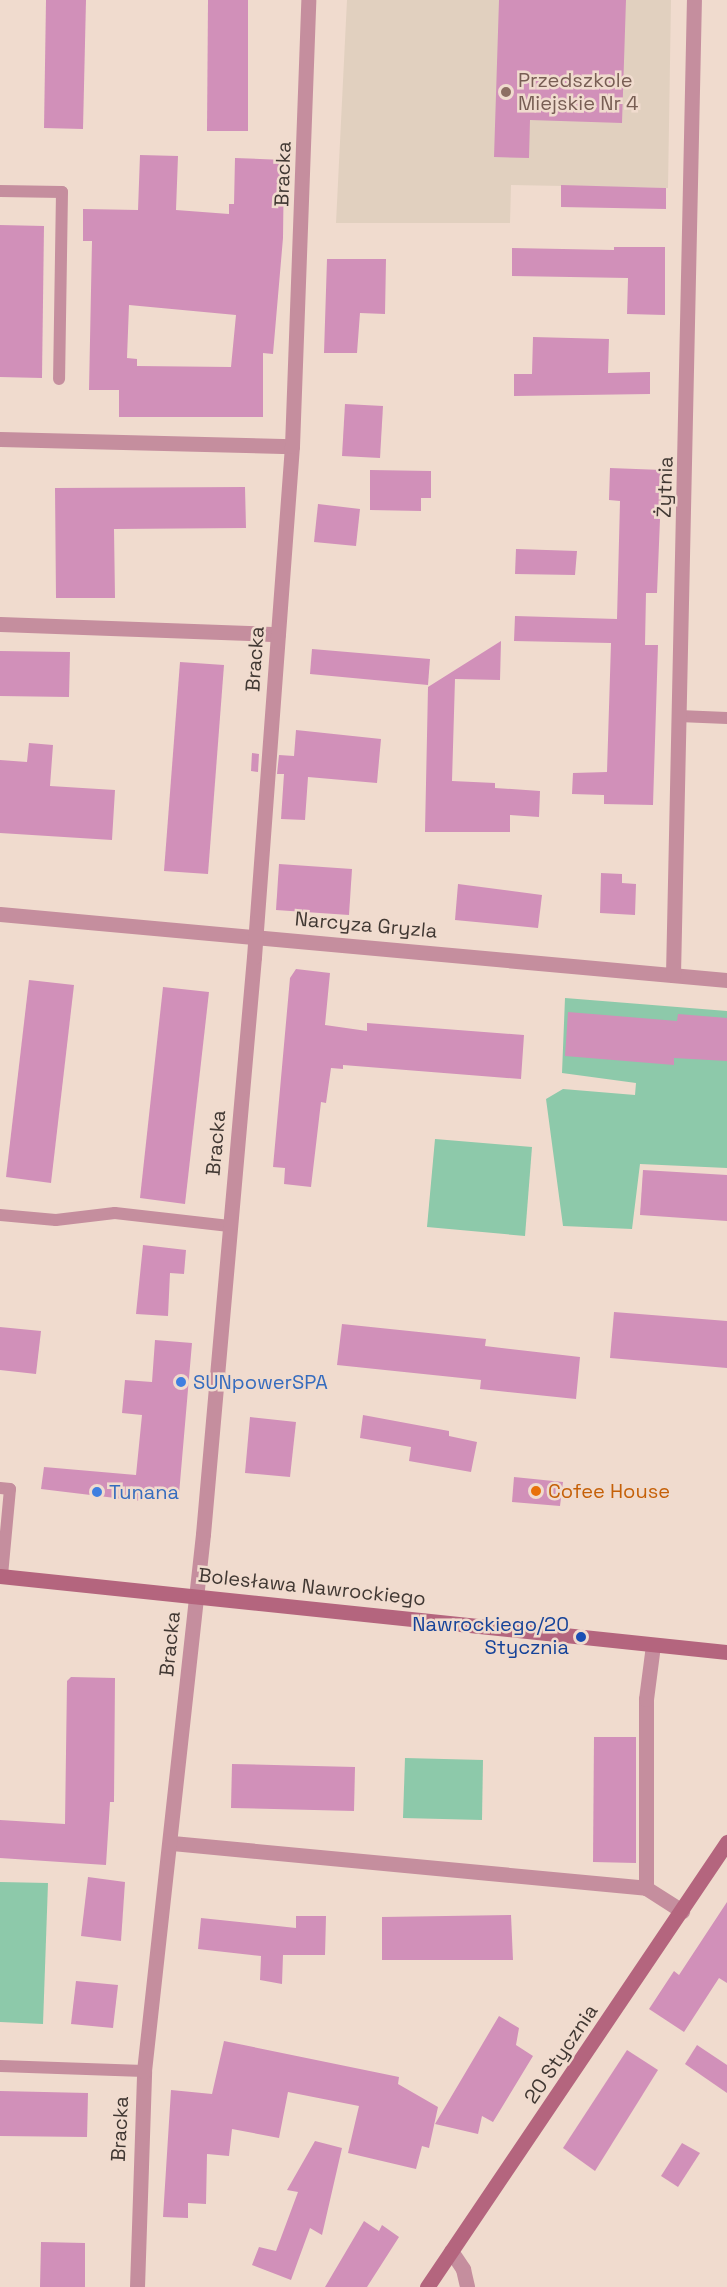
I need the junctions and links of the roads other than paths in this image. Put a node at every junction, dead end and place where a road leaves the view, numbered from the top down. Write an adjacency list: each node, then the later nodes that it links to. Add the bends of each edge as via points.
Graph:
1 (308, 0): 6 (street, Bracka)
2 (694, 0): 9 (street, Żytnia)
3 (0, 191): 4 (lane, via 62,192)
4 (59, 378)
5 (0, 439): 6 (street)
6 (292, 446): 8 (street, Bracka)
7 (0, 624): 8 (street)
8 (278, 634): 12 (street, Bracka)
9 (679, 716): 10 (lane); 13 (street, Żytnia)
10 (727, 718)
11 (0, 914): 12 (street, Narcyza Gryzla)
12 (256, 936): 13 (street, Narcyza Gryzla); 16 (street, Bracka)
13 (673, 975): 14 (street, Narcyza Gryzla)
14 (727, 980)
15 (0, 1215): 16 (lane, via 56,1220 115,1212)
16 (229, 1226): 19 (street, Bracka)
17 (0, 1488): 18 (lane, via 10,1489)
18 (1, 1576): 19 (street, Bolesława Nawrockiego)
19 (196, 1596): 20 (street, Bolesława Nawrockiego); 23 (street, Bracka)
20 (653, 1645): 21 (street, Bolesława Nawrockiego); 24 (street, via 646,1699)
21 (727, 1652)
22 (727, 1842): 25 (street, 20 Stycznia)
23 (172, 1843): 24 (street); 27 (street, Bracka)
24 (646, 1888): 25 (street)
25 (682, 1911): 28 (street, 20 Stycznia)
26 (0, 2066): 27 (lane)
27 (144, 2071): 29 (street, Bracka)
28 (451, 2251): 30 (street, 20 Stycznia); 31 (street, via 463,2269)
29 (137, 2287)
30 (427, 2287)
31 (467, 2287)

